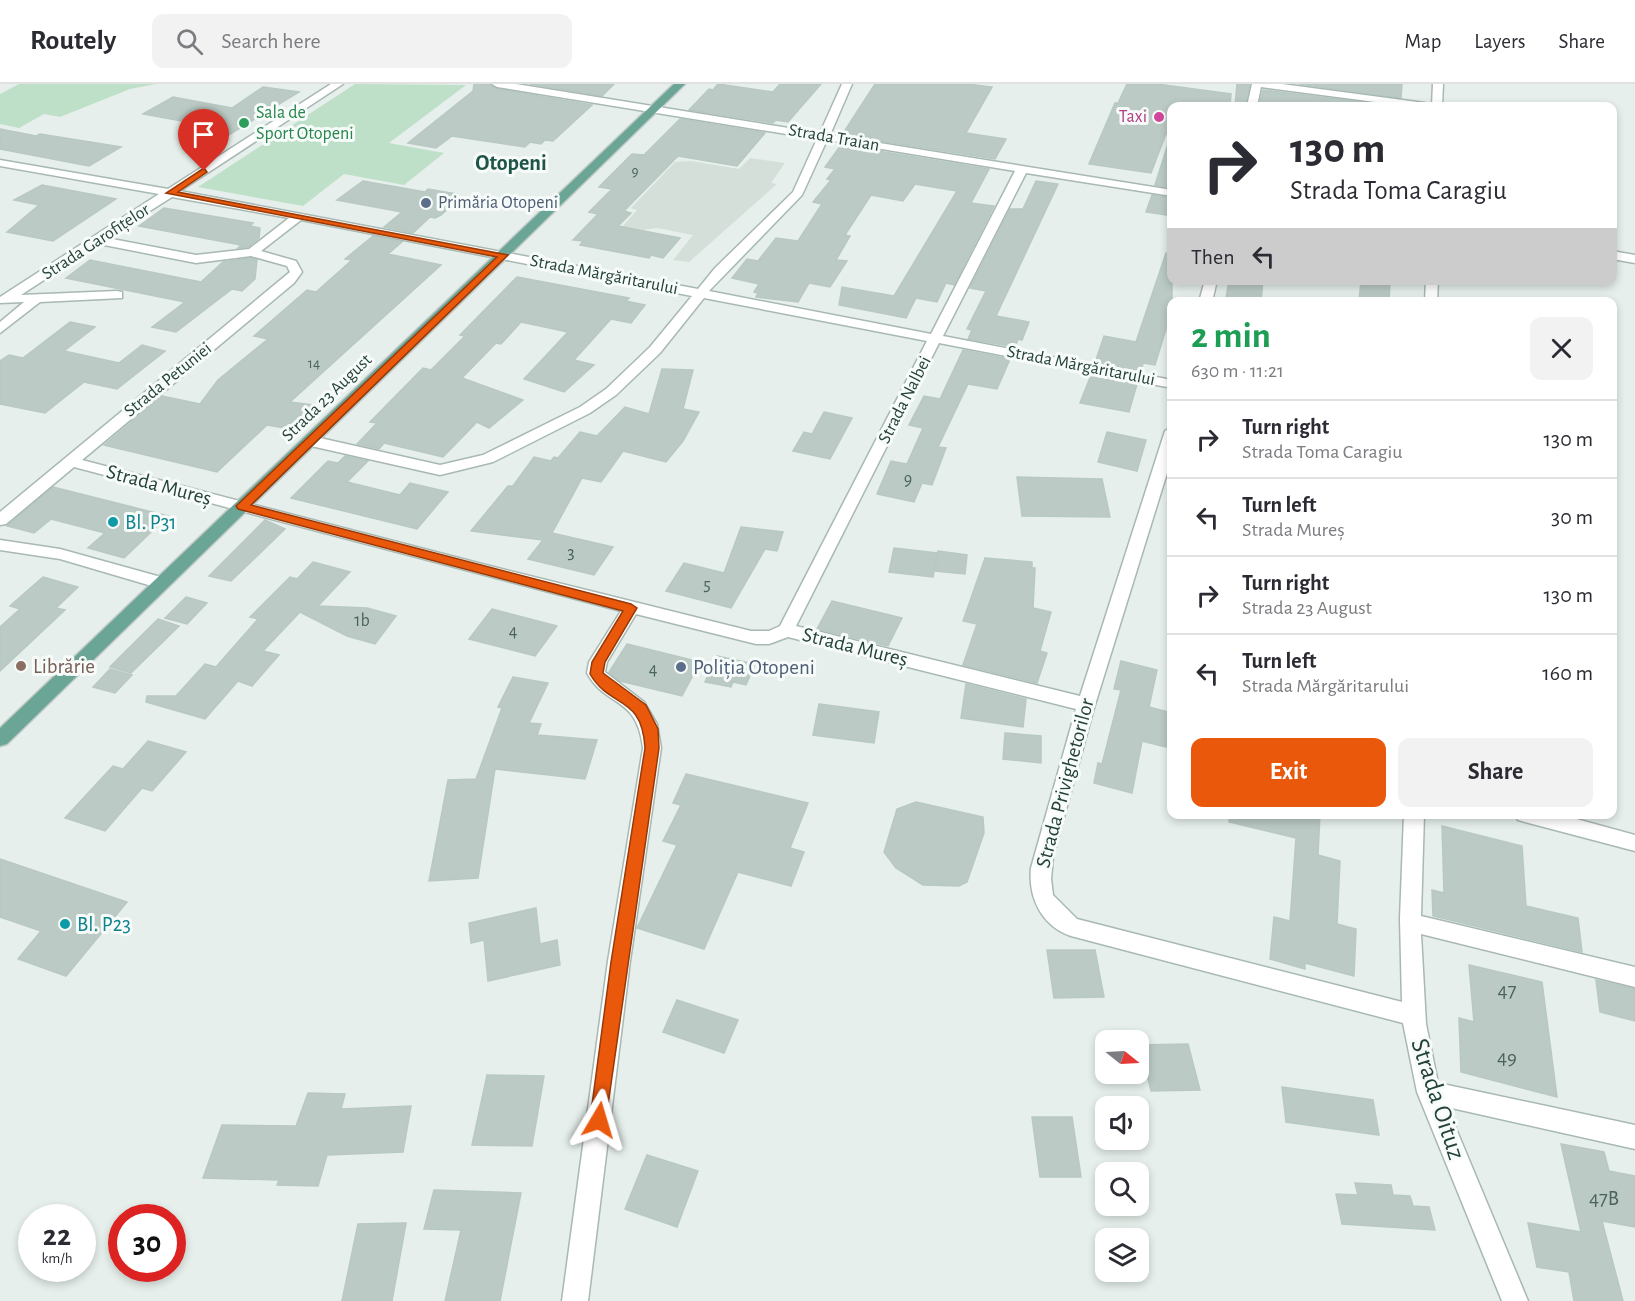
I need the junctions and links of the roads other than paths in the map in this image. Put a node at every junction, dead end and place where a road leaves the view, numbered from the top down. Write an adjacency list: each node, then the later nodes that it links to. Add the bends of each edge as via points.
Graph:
1 (338, 84): 16 (street, Strada Garofițelor)
2 (497, 84): 7 (street, Strada Traian)
3 (680, 84): 11 (main road, Strada 23 August)
4 (847, 84): 12 (street)
5 (1259, 84): 8 (street); 9 (street)
6 (1438, 84): 10 (street)
7 (519, 86): 11 (street, Strada Traian)
8 (1253, 102)
9 (1395, 102)
10 (1437, 102)
11 (654, 108): 12 (street, Strada Traian); 20 (main road, Strada 23 August)
12 (824, 136): 14 (street, Strada Traian); 23 (street, via 798,193 736,253)
13 (0, 163): 16 (street, Strada Mărgăritarului)
14 (1022, 169): 15 (street, Strada Traian); 28 (street, Strada Nalbei)
15 (1167, 192)
16 (170, 193): 17 (street, Strada Mărgăritarului); 18 (street, Strada Garofițelor)
17 (298, 216): 19 (street); 20 (street, Strada Mărgăritarului)
18 (97, 240): 19 (street, via 196,259); 26 (street, Strada Garofițelor)
19 (252, 252): 32 (street, Strada Petuniei, via 292,264 296,272)
20 (504, 255): 23 (street, Strada Mărgăritarului); 30 (main road, Strada 23 August)
21 (1617, 256): 22 (street)
22 (1635, 259)
23 (701, 294): 28 (street, Strada Mărgăritarului); 30 (street, via 655,350 611,392 551,429 488,459 440,470)
24 (117, 295): 25 (street)
25 (38, 297): 26 (street); 27 (street)
26 (2, 300)
27 (0, 329)
28 (936, 339): 29 (street, Strada Mărgăritarului); 38 (street, Strada Nalbei)
29 (1167, 383)
30 (311, 441): 33 (main road, Strada 23 August)
31 (1167, 448): 39 (street, Strada Privighetorilor)
32 (70, 461): 33 (street, Strada Mureș); 34 (street, Strada Petuniei)
33 (242, 506): 36 (main road, Strada 23 August); 37 (street, Strada Mureș)
34 (0, 520)
35 (0, 545): 36 (street, via 60,554)
36 (162, 583): 40 (main road, Strada 23 August)
37 (631, 608): 38 (street, Strada Mureș, via 764,640); 49 (street, via 598,662 596,674 641,709 651,729 652,748 619,962)
38 (786, 630): 39 (street, Strada Mureș)
39 (1085, 704): 46 (street, Strada Privighetorilor, via 1041,873 1044,902 1055,916 1071,927)
40 (0, 739)
41 (1414, 819): 44 (street, Strada Oituz)
42 (1545, 819): 43 (street)
43 (1635, 843)
44 (1412, 923): 45 (street); 46 (street, Strada Oituz)
45 (1635, 977)
46 (1412, 1015): 47 (street, Strada Oituz, via 1419,1061)
47 (1429, 1092): 48 (street); 50 (street, Strada Oituz)
48 (1635, 1137)
49 (575, 1301)
50 (1515, 1301)

